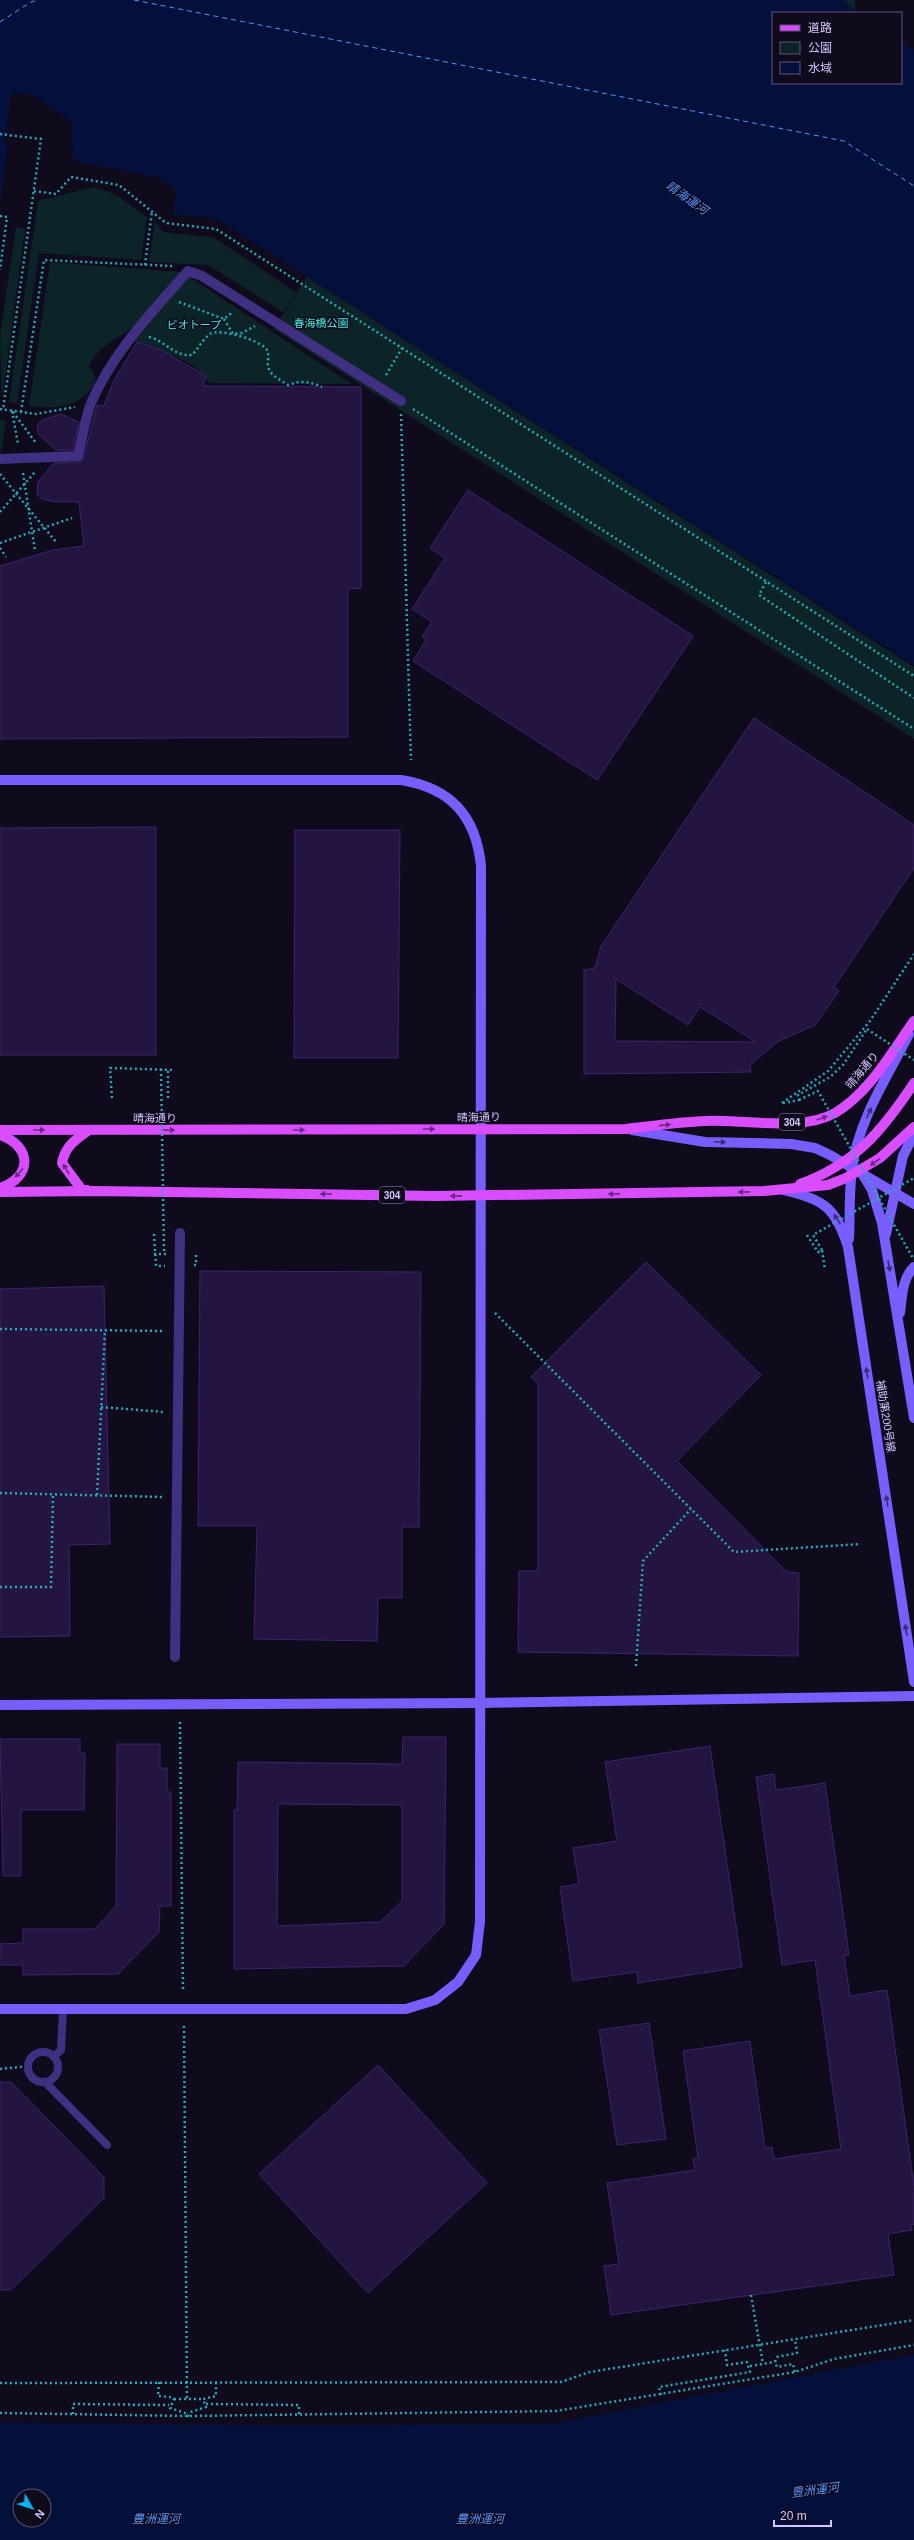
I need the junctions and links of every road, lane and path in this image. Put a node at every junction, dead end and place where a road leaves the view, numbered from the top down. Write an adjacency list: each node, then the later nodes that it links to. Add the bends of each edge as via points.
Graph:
1 (0, 134): 2 (path, via 41,139)
2 (34, 191): 3 (path, via 56,194 71,177 119,185); 19 (path)
3 (152, 211): 5 (path); 14 (path, via 166,223 216,229)
4 (0, 216): 6 (path, via 7,217)
5 (144, 265): 7 (path, via 174,267); 21 (path, via 44,260)
6 (0, 270)
7 (188, 271): 8 (street); 9 (street, via 202,276)
8 (166, 296): 11 (path); 13 (street)
9 (244, 302): 10 (street); 11 (path)
10 (266, 316): 12 (path, via 242,333); 16 (street)
11 (224, 319): 12 (path)
12 (233, 334): 13 (path, via 217,331 204,340 192,355 180,354 161,340 150,337); 15 (path, via 266,348 269,353 267,365 271,374 288,385 311,382)
13 (129, 340): 18 (street)
14 (402, 348): 16 (path); 38 (path)
15 (322, 387)
16 (378, 387): 17 (street)
17 (400, 401): 41 (path); 42 (path)
18 (91, 404): 21 (path, via 36,414); 23 (street, via 78,456)
19 (2, 410): 20 (path)
20 (12, 411): 21 (path); 22 (path); 23 (path)
21 (20, 412)
22 (21, 459): 23 (street); 24 (street); 26 (path)
23 (47, 459): 26 (path)
24 (0, 460)
25 (0, 474): 27 (path)
26 (24, 483): 27 (path); 28 (path)
27 (16, 493): 28 (path); 29 (path)
28 (28, 508): 31 (path); 32 (path)
29 (0, 512)
30 (72, 518): 31 (path)
31 (45, 528): 32 (path); 33 (path)
32 (32, 532): 34 (path); 36 (path)
33 (56, 542)
34 (0, 543)
35 (0, 548): 37 (path)
36 (36, 552)
37 (6, 557)
38 (766, 582): 39 (path); 40 (path, via 759,594)
39 (914, 676)
40 (914, 698)
41 (914, 729)
42 (411, 760)
43 (0, 780): 56 (street, via 401,780 422,783 445,796 461,811 470,826 480,853)
44 (914, 954): 49 (path, via 870,1020)
45 (914, 1021): 57 (main road, 晴海通り / 304, one-way to 45, via 704,1121 797,1122 822,1118 834,1113 862,1090)
46 (914, 1025): 62 (street, one-way to 46, via 866,1119)
47 (914, 1060): 50 (path, bridge, via 867,1029 843,1065)
48 (161, 1070): 52 (path, via 110,1068); 53 (path, via 174,1070 166,1070); 79 (path, bridge, via 164,1254)
49 (828, 1071): 50 (path); 54 (path, via 782,1103)
50 (830, 1077): 54 (path, via 798,1095)
51 (914, 1083): 62 (main road, 304, via 878,1135)
52 (112, 1098)
53 (168, 1098)
54 (799, 1100): 71 (path, bridge, via 818,1091)
55 (914, 1127): 63 (main road, 304, one-way to 63, via 880,1158)
56 (481, 1129): 57 (main road, 晴海通り / 304); 59 (main road, 晴海通り / 304, one-way to 56); 70 (street)
57 (626, 1129): 63 (street, one-way to 63, via 705,1142 803,1146 820,1150)
58 (0, 1130): 59 (main road, 晴海通り / 304, one-way to 59)
59 (89, 1130): 67 (main road, one-way to 59, via 82,1190 62,1163 69,1146)
60 (914, 1134): 69 (street, via 903,1156)
61 (0, 1135): 65 (main road, one-way to 65, via 14,1143 25,1157 26,1163 19,1175)
62 (854, 1155): 63 (main road, 304)
63 (854, 1171): 66 (main road, 304, via 822,1176); 66 (main road, 304, via 828,1185); 69 (street); 76 (street, via 876,1203); 77 (street)
64 (914, 1178): 71 (path, bridge)
65 (0, 1188)
66 (783, 1190): 70 (main road, 304, one-way to 70); 77 (street, 補助第200号線, one-way to 66, via 841,1224 825,1205 801,1194)
67 (95, 1191): 68 (main road, 304); 70 (main road, 304, one-way to 67)
68 (0, 1192)
69 (894, 1192): 72 (street); 76 (street)
70 (480, 1196): 103 (street)
71 (879, 1196): 78 (path, bridge, via 813,1235); 80 (path, bridge)
72 (914, 1204)
73 (180, 1233): 88 (street)
74 (154, 1234): 79 (path)
75 (807, 1235): 78 (path, via 818,1252)
76 (885, 1243): 85 (street, one-way to 85)
77 (848, 1247): 101 (street, 補助第200号線, one-way to 77)
78 (822, 1250): 83 (path)
79 (154, 1254): 81 (path)
80 (914, 1260)
81 (156, 1266)
82 (914, 1267): 85 (street, via 909,1271 904,1288)
83 (825, 1270)
84 (493, 1311): 96 (path)
85 (898, 1322): 91 (street)
86 (0, 1329): 87 (path)
87 (105, 1330): 88 (path); 89 (path)
88 (179, 1331): 90 (street)
89 (101, 1407): 90 (path); 94 (path)
90 (178, 1413): 95 (street)
91 (914, 1418)
92 (0, 1493): 93 (path)
93 (53, 1494): 94 (path); 98 (path, via 51,1587)
94 (97, 1495): 95 (path)
95 (177, 1497): 99 (street)
96 (691, 1509): 97 (path, via 734,1552); 100 (path, via 643,1561)
97 (861, 1544)
98 (0, 1587)
99 (176, 1657)
100 (636, 1666)
101 (914, 1682)
102 (914, 1696): 103 (street)
103 (481, 1703): 104 (street); 108 (street, via 480,1922 476,1955 458,1982 435,2000 406,2009)
104 (0, 1705)
105 (180, 1722): 106 (path)
106 (183, 1992)
107 (0, 2009): 108 (street)
108 (63, 2009): 110 (lane, via 61,2050)
109 (184, 2026): 125 (path)
110 (54, 2056): 111 (lane, via 46,2051 35,2053); 113 (lane, via 59,2069 54,2078)
111 (28, 2066): 112 (path); 113 (lane, via 35,2080)
112 (0, 2069)
113 (45, 2082): 114 (lane)
114 (107, 2145)
115 (751, 2295): 118 (path)
116 (914, 2320): 117 (path)
117 (795, 2338): 118 (path); 121 (path, via 797,2353 777,2357)
118 (760, 2345): 120 (path); 122 (path)
119 (914, 2345): 124 (path, via 834,2359)
120 (725, 2350): 123 (path, via 727,2365 747,2362); 127 (path, via 590,2372 561,2382)
121 (775, 2362): 122 (path); 124 (path, via 777,2367 793,2364)
122 (763, 2364): 123 (path)
123 (750, 2366): 129 (path, via 750,2372 660,2387)
124 (795, 2372): 129 (path)
125 (187, 2381): 126 (path); 127 (path); 131 (path)
126 (159, 2382): 128 (path); 130 (path, via 158,2396)
127 (216, 2382): 132 (path, via 216,2396)
128 (0, 2383)
129 (661, 2395): 137 (path, via 556,2411)
130 (174, 2399): 131 (path); 134 (path)
131 (187, 2399): 132 (path)
132 (203, 2400): 133 (path)
133 (206, 2404): 137 (path, via 299,2405); 138 (path, via 206,2407 191,2412)
134 (169, 2405): 136 (path, via 73,2404); 138 (path, via 170,2408)
135 (0, 2412): 136 (path)
136 (73, 2414): 138 (path)
137 (299, 2415): 138 (path)
138 (188, 2416)

